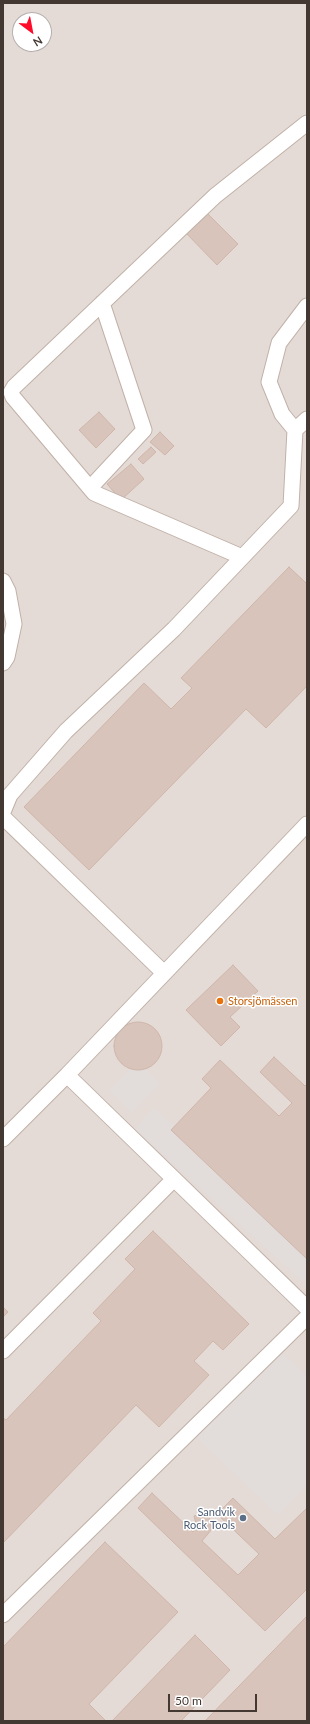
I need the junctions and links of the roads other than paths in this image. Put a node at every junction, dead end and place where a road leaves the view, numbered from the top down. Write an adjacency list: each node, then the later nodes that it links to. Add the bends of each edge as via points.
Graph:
1 (307, 123): 2 (lane, via 215,196)
2 (102, 303): 6 (lane, via 144,430); 6 (lane, via 11,392)
3 (307, 306): 5 (lane, via 279,343 269,382 282,414)
4 (307, 420): 5 (lane)
5 (295, 430): 7 (lane, via 291,506)
6 (90, 488): 7 (lane, via 94,493)
7 (242, 557): 10 (lane, via 174,629 66,731 10,794)
8 (3, 581): 9 (lane, via 8,591 14,624 7,657)
9 (3, 663)
10 (3, 812)
11 (3, 817): 13 (lane)
12 (307, 824): 13 (lane)
13 (164, 973): 14 (lane)
14 (67, 1075): 15 (lane); 17 (lane)
15 (10, 1123): 16 (lane)
16 (3, 1139)
17 (173, 1180): 18 (lane); 20 (lane)
18 (307, 1308)
19 (307, 1317): 21 (lane)
20 (3, 1351)
21 (3, 1615)

